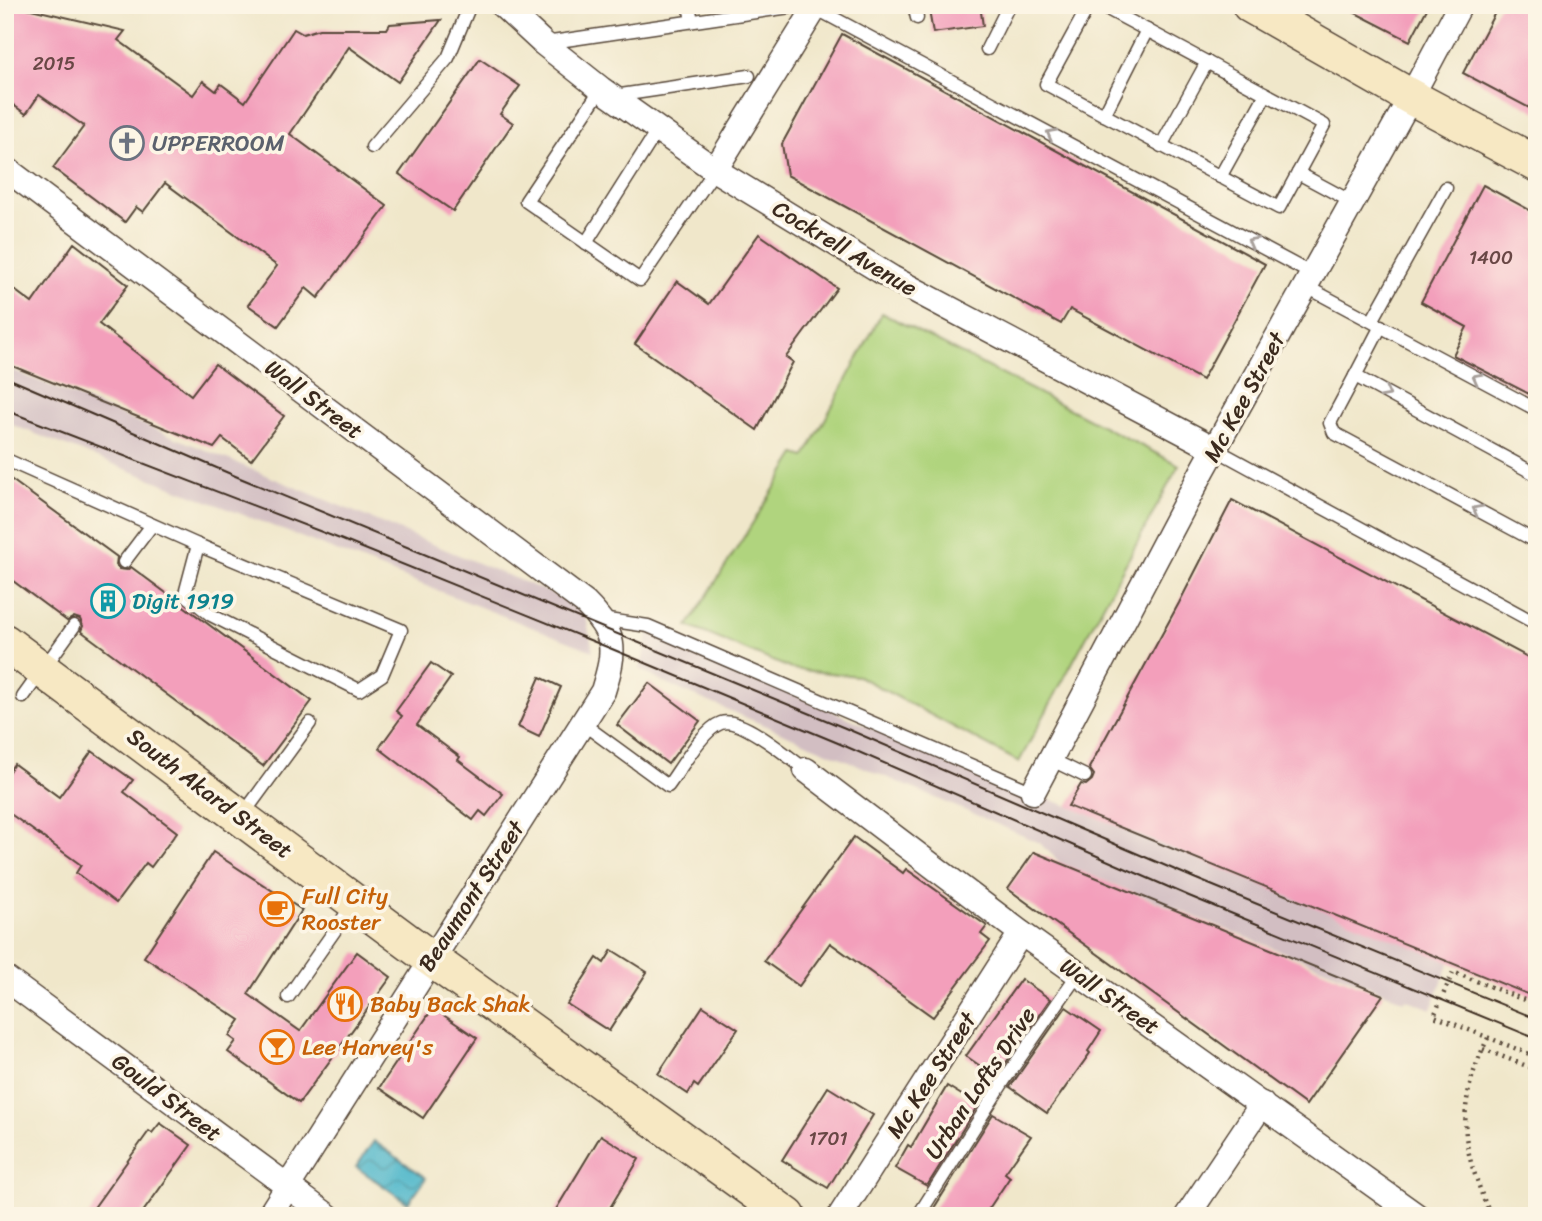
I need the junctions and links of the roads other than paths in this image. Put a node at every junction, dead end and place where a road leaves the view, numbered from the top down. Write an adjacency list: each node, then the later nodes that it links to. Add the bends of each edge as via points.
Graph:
1 (470, 5): 22 (lane, via 448,58)
2 (502, 5): 12 (street, Cockrell Avenue)
3 (689, 5): 10 (lane)
4 (1009, 5): 13 (lane)
5 (1088, 5): 19 (lane, via 1046,84)
6 (1100, 5): 11 (lane)
7 (1250, 5): 18 (main road)
8 (1460, 5): 18 (street, Mc Kee Street)
9 (807, 7): 10 (lane); 25 (street); 31 (lane, one-way to 9)
10 (692, 21): 12 (lane)
11 (1147, 30): 14 (lane); 19 (lane)
12 (543, 43): 16 (street, Cockrell Avenue)
13 (987, 49)
14 (1207, 62): 17 (lane); 21 (lane)
15 (749, 76): 16 (lane)
16 (606, 93): 20 (street, Cockrell Avenue); 30 (lane, via 526,201)
17 (1266, 94): 26 (lane, via 1324,125); 27 (lane)
18 (1411, 97): 23 (main road); 29 (street, Mc Kee Street)
19 (1104, 115): 21 (lane)
20 (659, 128): 25 (street, Cockrell Avenue); 30 (lane)
21 (1161, 145): 27 (lane)
22 (372, 147)
23 (1537, 164)
24 (5, 167): 44 (street, Wall Street, via 585,603)
25 (715, 170): 30 (lane, via 640,280); 35 (street, Cockrell Avenue, via 892,278)
26 (1298, 173): 27 (lane, via 1279,208); 29 (lane)
27 (1220, 177)
28 (1446, 188): 32 (lane)
29 (1352, 202): 31 (street, Mc Kee Street)
30 (586, 243)
31 (1309, 280): 32 (lane); 35 (street, Mc Kee Street)
32 (1376, 323): 33 (lane); 34 (lane, one-way to 32)
33 (1355, 376): 37 (lane, one-way to 37); 39 (lane, one-way to 33, via 1334,433 1330,422)
34 (1537, 410)
35 (1215, 449): 42 (lane); 49 (street, Mc Kee Street)
36 (9, 461): 38 (lane)
37 (1537, 475)
38 (152, 525): 40 (lane); 41 (lane)
39 (1537, 542)
40 (198, 545): 40 (lane, via 185,594 211,615 359,690 382,675 401,629)
41 (124, 562)
42 (1537, 624)
43 (74, 626): 46 (lane)
44 (606, 630): 48 (street, Beaumont Street, via 612,663 603,691); 52 (lane, via 648,626)
45 (5, 642): 46 (main road, South Akard Street)
46 (33, 683): 53 (main road, South Akard Street)
47 (310, 723): 53 (lane)
48 (582, 723): 50 (lane, via 668,786 707,732 722,722 752,731); 56 (street, Beaumont Street)
49 (1050, 759): 51 (lane); 52 (street, Mc Kee Street)
50 (806, 770): 55 (street, Wall Street)
51 (1085, 776)
52 (1033, 792)
53 (242, 816): 54 (main road, South Akard Street)
54 (355, 901): 56 (main road, South Akard Street); 59 (lane)
55 (1021, 933): 57 (street, Wall Street); 65 (street, Mc Kee Street)
56 (431, 959): 61 (street, Beaumont Street); 64 (main road, South Akard Street)
57 (1079, 974): 60 (street, Wall Street); 66 (lane, Urban Lofts Drive)
58 (5, 978): 61 (street, Gould Street)
59 (288, 997)
60 (1262, 1104): 67 (street); 68 (street, Wall Street)
61 (287, 1186): 62 (street, Beaumont Street); 63 (street, Gould Street)
62 (269, 1216)
63 (328, 1216)
64 (788, 1216)
65 (840, 1216)
66 (918, 1216)
67 (1187, 1216)
68 (1418, 1216)

